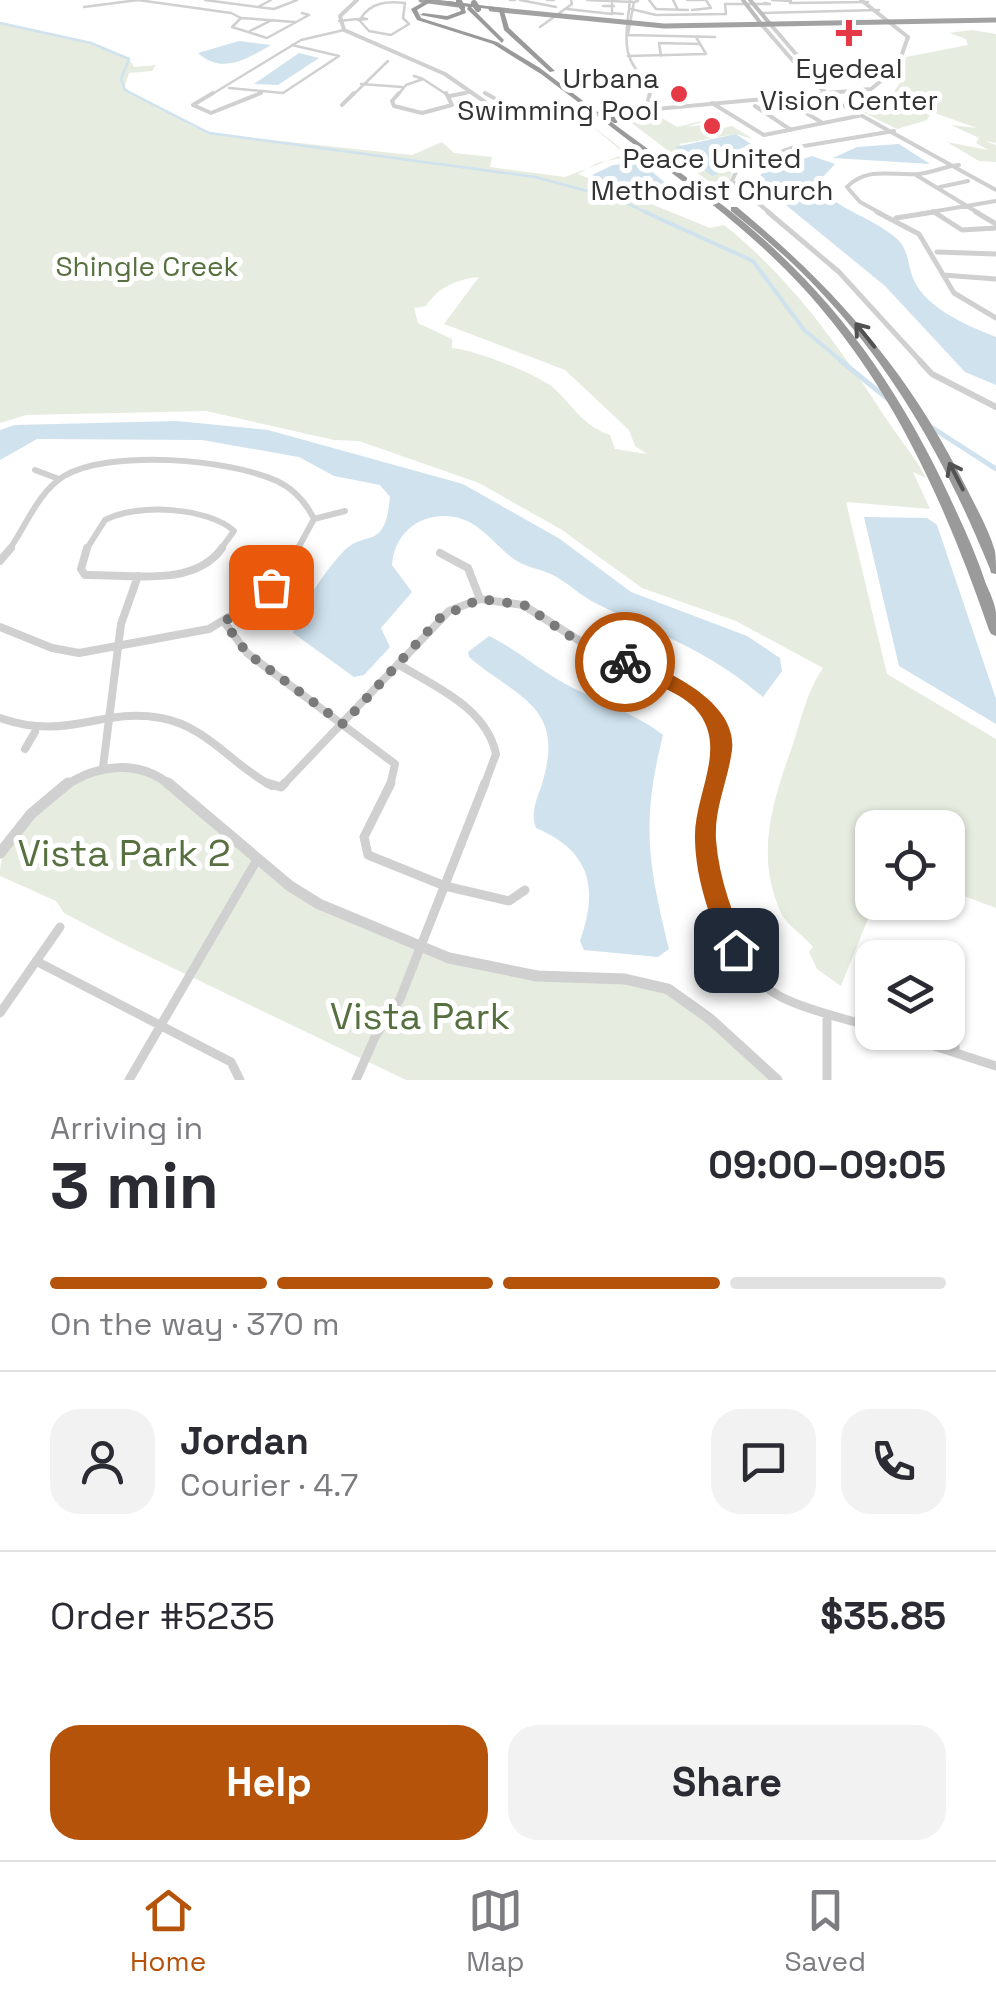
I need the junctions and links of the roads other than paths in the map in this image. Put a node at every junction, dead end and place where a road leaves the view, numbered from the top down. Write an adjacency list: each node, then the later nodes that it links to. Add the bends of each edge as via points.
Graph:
1 (192, 0): 25 (street)
2 (204, 0): 27 (street)
3 (271, 0): 27 (street)
4 (297, 0): 27 (street, via 279,9)
5 (356, 0): 49 (street)
6 (413, 0): 30 (highway)
7 (554, 0): 23 (street)
8 (649, 0): 16 (street); 32 (street, via 652,8)
9 (673, 0): 32 (street)
10 (687, 0): 11 (street)
11 (706, 0): 35 (street, via 711,8)
12 (772, 0): 20 (street)
13 (115, 1): 25 (street); 28 (street)
14 (434, 1): 21 (highway); 21 (highway, via 420,13 452,17); 26 (highway); 30 (highway)
15 (571, 1): 18 (street); 34 (street); 34 (street)
16 (634, 1): 22 (street); 31 (street)
17 (865, 1): 20 (street); 33 (street)
18 (587, 2): 22 (street); 22 (street); 36 (street)
19 (748, 2): 24 (street); 35 (street, via 726,4 728,14); 39 (main road); 53 (main road)
20 (795, 2)
21 (469, 3): 26 (highway); 70 (highway, via 493,34)
22 (614, 3): 29 (street); 41 (street)
23 (545, 4): 26 (street); 34 (street)
24 (762, 4)
25 (180, 6): 42 (street)
26 (506, 6): 34 (highway); 70 (highway, via 510,34)
27 (257, 7)
28 (84, 8)
29 (624, 8)
30 (414, 9): 70 (highway, via 426,23 499,45)
31 (634, 9): 35 (street); 51 (street)
32 (678, 10): 35 (street)
33 (877, 10): 37 (street); 47 (street)
34 (557, 11): 36 (street); 51 (highway); 54 (street)
35 (690, 11): 52 (street)
36 (585, 12): 41 (street)
37 (812, 12): 39 (street); 46 (street)
38 (302, 13): 48 (street, via 309,15)
39 (760, 13): 53 (main road)
40 (623, 14): 41 (street)
41 (612, 15)
42 (241, 18): 44 (street); 56 (street, via 229,27)
43 (996, 18): 47 (highway)
44 (273, 19): 48 (street); 56 (street)
45 (359, 19): 45 (street, via 369,31 391,35 409,24 403,18 406,3 400,2 366,9); 49 (street)
46 (822, 21): 47 (highway); 53 (highway)
47 (890, 21): 53 (highway); 59 (street); 59 (street)
48 (296, 22): 56 (street, via 270,37)
49 (339, 22): 55 (street)
50 (320, 24): 57 (street)
51 (630, 24): 52 (highway); 53 (highway); 58 (street)
52 (698, 24): 53 (highway)
53 (766, 24): 64 (street); 64 (street)
54 (542, 25)
55 (344, 30): 57 (street); 76 (street)
56 (250, 31)
57 (325, 33): 63 (street)
58 (628, 35): 60 (street); 65 (street)
59 (907, 35): 79 (street, via 896,72 883,84)
60 (696, 37): 61 (street); 62 (street)
61 (715, 37)
62 (700, 44): 66 (street, via 657,44); 66 (street, via 706,54)
63 (292, 45): 74 (street); 77 (street, via 339,56 290,91)
64 (785, 47): 68 (street); 69 (street)
65 (628, 56): 66 (street); 87 (street, via 650,84 648,101)
66 (660, 56)
67 (388, 61): 73 (street)
68 (799, 68): 69 (street); 79 (street)
69 (807, 68): 79 (street)
70 (549, 73): 89 (highway)
71 (414, 76): 72 (street)
72 (424, 79): 75 (street); 80 (street)
73 (361, 84): 75 (street); 85 (street)
74 (229, 88): 77 (street); 77 (street, via 194,108 210,113)
75 (402, 88): 80 (street, via 392,101 410,112 446,108 454,102)
76 (471, 92): 80 (street); 87 (street, via 505,114 562,120)
77 (261, 93)
78 (485, 93): 81 (street)
79 (829, 93): 83 (street); 90 (street); 93 (street)
80 (450, 96)
81 (494, 98)
82 (788, 102): 88 (street)
83 (715, 104): 87 (street); 92 (street, via 764,135)
84 (830, 104): 88 (street)
85 (342, 105)
86 (755, 106): 92 (street)
87 (656, 110)
88 (801, 110): 91 (street)
89 (605, 115): 118 (highway, one-way to 89, via 922,414 873,344 812,276 750,222); 123 (highway, via 790,268 849,333 892,395 957,520)
90 (858, 116): 91 (street); 93 (street)
91 (822, 122): 92 (street)
92 (790, 130)
93 (891, 132): 94 (street); 95 (street); 111 (street, via 760,157 738,168 732,181 840,272 932,374)
94 (948, 164): 95 (street); 96 (street)
95 (957, 166): 96 (street); 99 (street)
96 (935, 170): 97 (street)
97 (915, 174): 100 (street); 104 (street, via 868,174 847,187 858,200)
98 (968, 181): 100 (street)
99 (996, 187)
100 (939, 188): 102 (street)
101 (996, 201): 102 (street)
102 (970, 206): 103 (street); 105 (street)
103 (933, 210): 104 (street); 105 (street, via 962,230)
104 (896, 218): 106 (street)
105 (996, 226)
106 (936, 252): 107 (street); 108 (street)
107 (996, 254)
108 (944, 275): 109 (street); 110 (street, via 960,298)
109 (996, 279)
110 (996, 318)
111 (996, 407)
112 (35, 470): 113 (street)
113 (60, 479): 115 (street, via 97,465 225,469 283,484); 117 (street)
114 (345, 510): 115 (street)
115 (314, 518): 121 (street, via 271,587)
116 (440, 553): 120 (street, via 470,570)
117 (0, 561)
118 (996, 569)
119 (138, 576): 119 (street, via 82,573 90,538 106,518 171,512 233,528 201,570); 124 (street)
120 (480, 599): 125 (street, via 441,617); 140 (street, via 524,605 709,709 723,747 706,811 706,842 726,930 767,986)
121 (224, 622): 124 (street); 128 (street, via 247,653)
122 (0, 627): 124 (street, via 65,652)
123 (996, 630)
124 (116, 649): 127 (street)
125 (398, 664): 128 (street); 134 (street, via 478,718 496,745)
126 (0, 718): 129 (street)
127 (110, 718): 128 (street, via 159,717 186,725 275,788); 129 (street); 131 (street)
128 (343, 724): 134 (street, via 396,769 364,850)
129 (35, 732): 130 (street)
130 (24, 749)
131 (102, 767): 132 (street, via 51,793); 133 (street, via 150,772)
132 (0, 853)
133 (258, 858): 137 (street, via 319,904); 142 (street)
134 (445, 886): 135 (street, via 509,902); 137 (street)
135 (525, 890)
136 (60, 927): 138 (street)
137 (420, 948): 147 (street); 148 (street, via 537,976 625,979 668,989)
138 (36, 961): 139 (street); 142 (street)
139 (0, 1012)
140 (827, 1015): 141 (street); 149 (street)
141 (855, 1023)
142 (160, 1026): 145 (street); 146 (street, via 237,1066)
143 (955, 1050): 144 (street)
144 (996, 1066)
145 (130, 1080)
146 (240, 1080)
147 (356, 1080)
148 (776, 1080)
149 (827, 1080)

